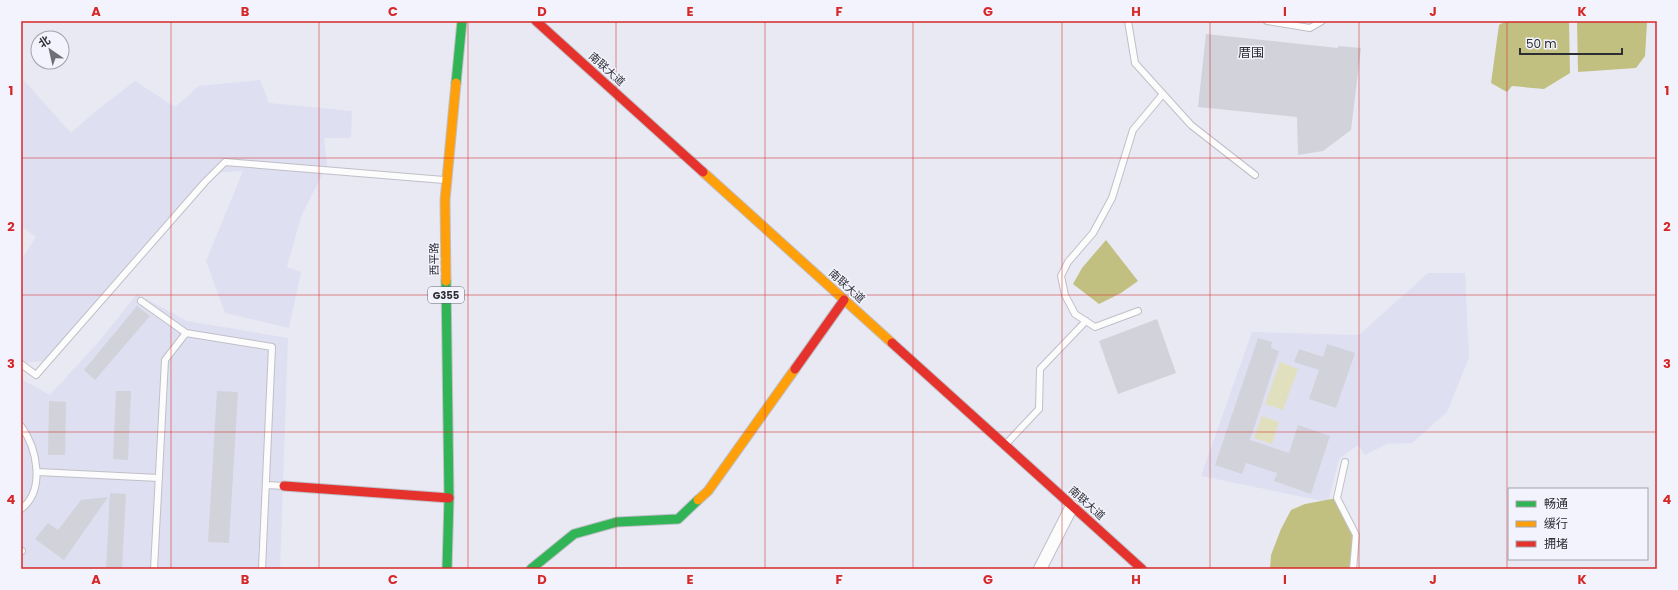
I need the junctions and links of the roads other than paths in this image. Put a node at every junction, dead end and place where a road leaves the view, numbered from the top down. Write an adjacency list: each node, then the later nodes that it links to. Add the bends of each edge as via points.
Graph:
1 (462, 21): 10 (main road, 西平路 / G355)
2 (536, 21): 11 (main road, 南联大道)
3 (1128, 21): 8 (lane, via 1136,63)
4 (1267, 21): 7 (lane)
5 (1316, 21): 7 (lane)
6 (1322, 21): 7 (lane)
7 (1310, 28)
8 (1163, 94): 9 (lane, via 1191,125); 14 (lane, via 1133,130 1112,198 1093,233 1068,262 1061,276 1065,295 1075,314)
9 (1255, 175)
10 (447, 180): 16 (lane, via 226,162 205,182 36,375); 24 (main road, 西平路 / G355, via 445,200)
11 (844, 300): 18 (main road, 南联大道); 30 (main road, via 708,491 678,519 617,522 574,534)
12 (140, 301): 15 (lane)
13 (1138, 311): 14 (lane, via 1095,327)
14 (1086, 321): 18 (lane, via 1040,369 1039,409)
15 (186, 333): 21 (lane, via 165,360); 22 (lane, via 272,347)
16 (21, 364)
17 (21, 426): 20 (lane)
18 (1005, 445): 25 (main road, 南联大道)
19 (1345, 462): 33 (lane, via 1337,498 1356,535)
20 (38, 472): 21 (lane); 26 (lane, via 35,488)
21 (159, 478): 27 (lane)
22 (267, 485): 23 (lane); 28 (lane)
23 (284, 486): 24 (main road)
24 (450, 498): 29 (main road, 西平路 / G355)
25 (1072, 506): 31 (street); 32 (main road, 南联大道)
26 (21, 509)
27 (154, 569)
28 (262, 569)
29 (447, 569)
30 (531, 569)
31 (1040, 569)
32 (1142, 569)
33 (1353, 569)

